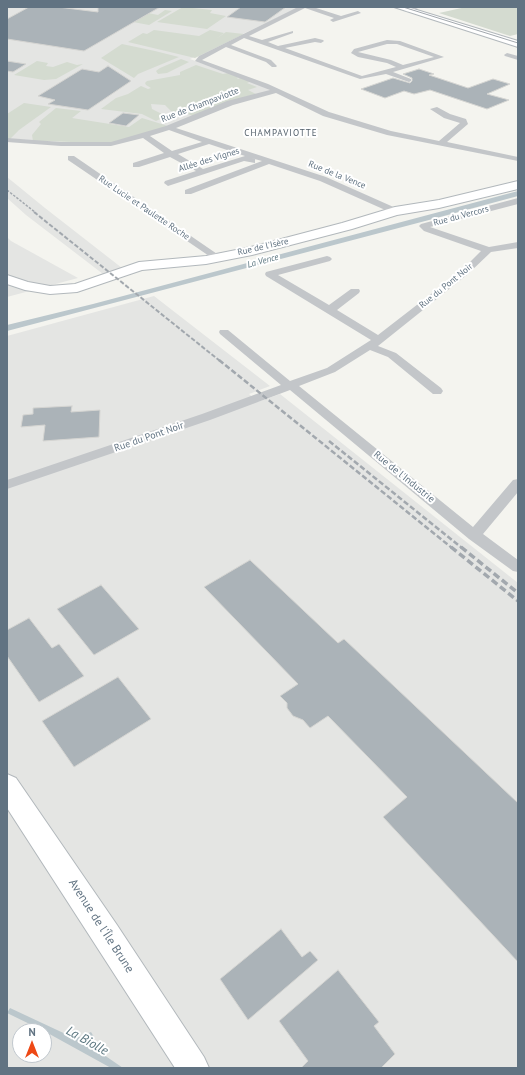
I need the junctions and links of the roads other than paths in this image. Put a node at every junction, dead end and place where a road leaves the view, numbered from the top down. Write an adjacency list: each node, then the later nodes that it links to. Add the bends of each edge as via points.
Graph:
1 (303, 7): 9 (street)
2 (307, 7): 6 (street)
3 (398, 7): 4 (street)
4 (413, 8): 10 (street); 13 (street)
5 (358, 13): 6 (street)
6 (341, 18): 7 (street)
7 (329, 21)
8 (282, 29): 12 (street, via 294,33)
9 (244, 36): 12 (street); 14 (street)
10 (518, 40)
11 (321, 41): 15 (street)
12 (260, 42): 15 (street)
13 (518, 44)
14 (225, 45): 17 (street, via 271,63); 22 (street, via 200,57 198,61)
15 (277, 48): 20 (street, via 362,78)
16 (507, 55): 18 (street)
17 (276, 58)
18 (518, 58)
19 (403, 68): 19 (street, via 389,61 354,53 356,50 387,42 398,42 441,57); 20 (street)
20 (388, 72): 21 (street)
21 (409, 80)
22 (277, 90): 24 (street, Rue de Champaviotte, via 230,103); 29 (street, via 326,114 390,133)
23 (434, 109): 29 (street, via 463,121 464,124)
24 (169, 128): 25 (street, Rue de Champaviotte); 32 (street, Rue de la Vence)
25 (144, 135): 28 (street, Rue de Champaviotte); 30 (street)
26 (7, 140): 28 (street, Rue de Champaviotte)
27 (206, 143): 30 (street)
28 (111, 144): 43 (street, Rue Lucie et Paulette Roche, via 68,159)
29 (440, 144): 31 (street)
30 (171, 154): 34 (street); 35 (street)
31 (518, 159)
32 (270, 161): 38 (street); 40 (street, Rue de la Vence, via 323,179)
33 (256, 163): 35 (street, Allée des Vignes, via 244,158)
34 (136, 165)
35 (203, 172): 36 (street, Allée des Vignes)
36 (168, 184)
37 (518, 184): 40 (street, Rue de l'Isère, via 439,204)
38 (188, 192)
39 (518, 201): 42 (street, Rue du Vercors, via 424,226)
40 (395, 211): 43 (street, Rue de l'Isère, via 347,226)
41 (518, 245): 42 (street)
42 (488, 250): 49 (street, Rue du Pont Noir, via 465,272)
43 (218, 258): 45 (street, Rue de l'Isère, via 140,266 94,283 64,289 37,288)
44 (327, 259): 47 (street, via 270,274)
45 (7, 279)
46 (355, 291): 47 (street)
47 (330, 310): 49 (street)
48 (224, 332): 50 (street)
49 (374, 343): 50 (street, Rue du Pont Noir, via 332,370); 51 (street)
50 (290, 386): 53 (street, Rue du Pont Noir); 54 (street, Rue de l'Industrie)
51 (437, 391)
52 (518, 482): 54 (street)
53 (7, 486)
54 (474, 535): 55 (street, Rue de l'Industrie)
55 (518, 568)
56 (7, 786): 57 (street, Avenue de l'Île Brune)
57 (193, 1068)

